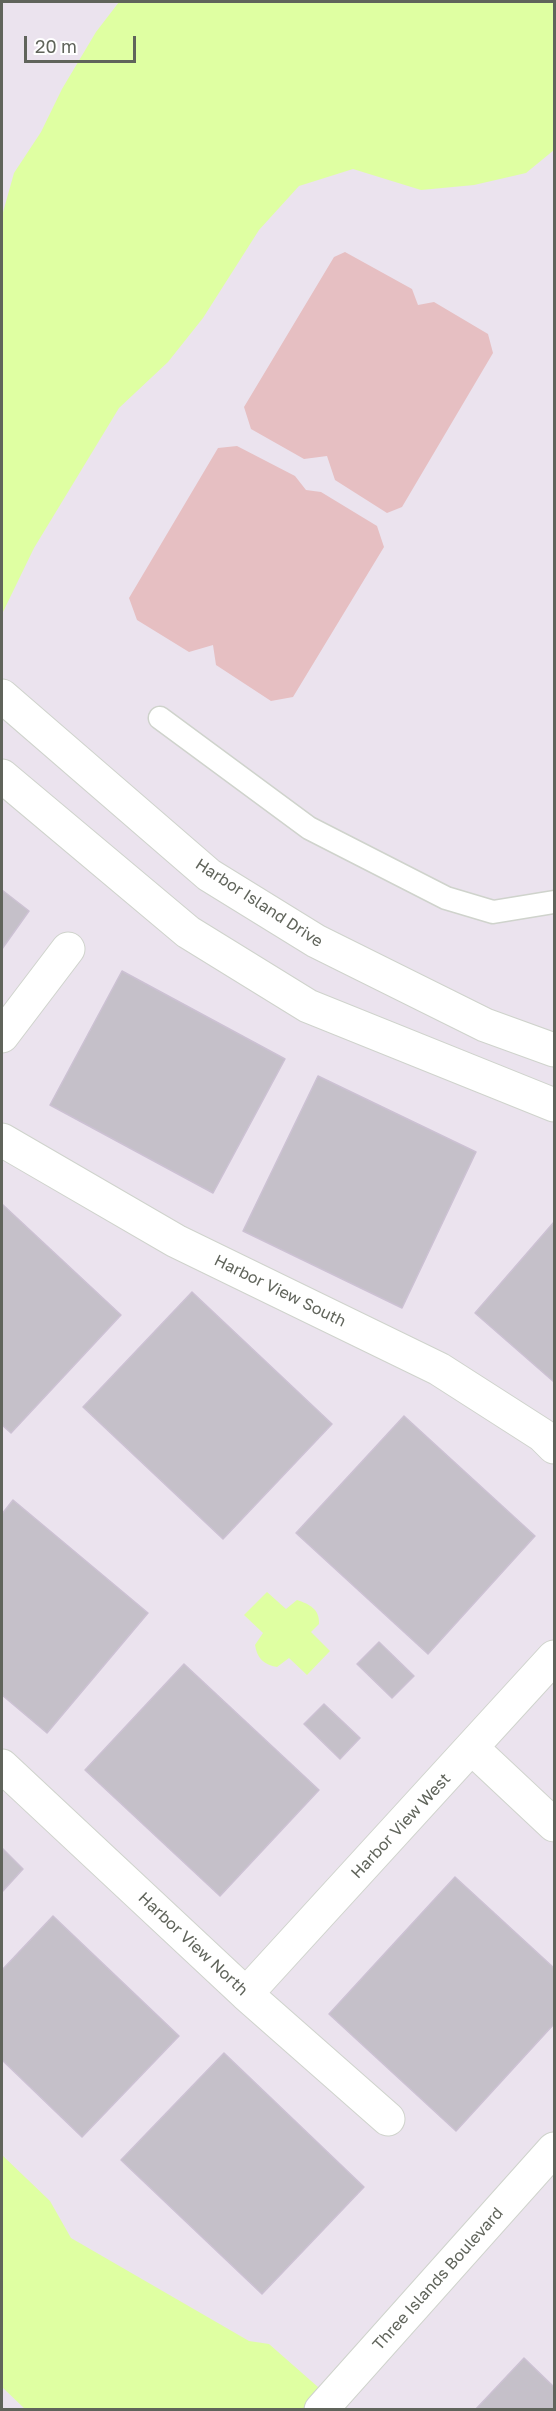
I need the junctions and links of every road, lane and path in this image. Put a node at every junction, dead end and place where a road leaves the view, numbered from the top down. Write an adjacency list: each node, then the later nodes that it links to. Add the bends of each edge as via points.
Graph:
1 (2, 696): 7 (street, Harbor Island Drive, via 209,875 316,941 485,1025)
2 (160, 718): 4 (lane, via 309,828 446,898 493,912)
3 (2, 776): 8 (street, via 188,932 308,1006)
4 (555, 902)
5 (68, 950): 6 (street)
6 (2, 1036)
7 (555, 1050)
8 (555, 1106)
9 (2, 1140): 10 (street, Harbor View South, via 176,1241 439,1369)
10 (555, 1447)
11 (555, 1658): 12 (street, Harbor View West)
12 (473, 1749): 14 (street); 15 (street, Harbor View West)
13 (2, 1766): 15 (street, Harbor View North)
14 (555, 1825)
15 (246, 1994): 16 (street, Harbor View North)
16 (388, 2119)
17 (555, 2149): 18 (street, Three Islands Boulevard)
18 (326, 2404)

